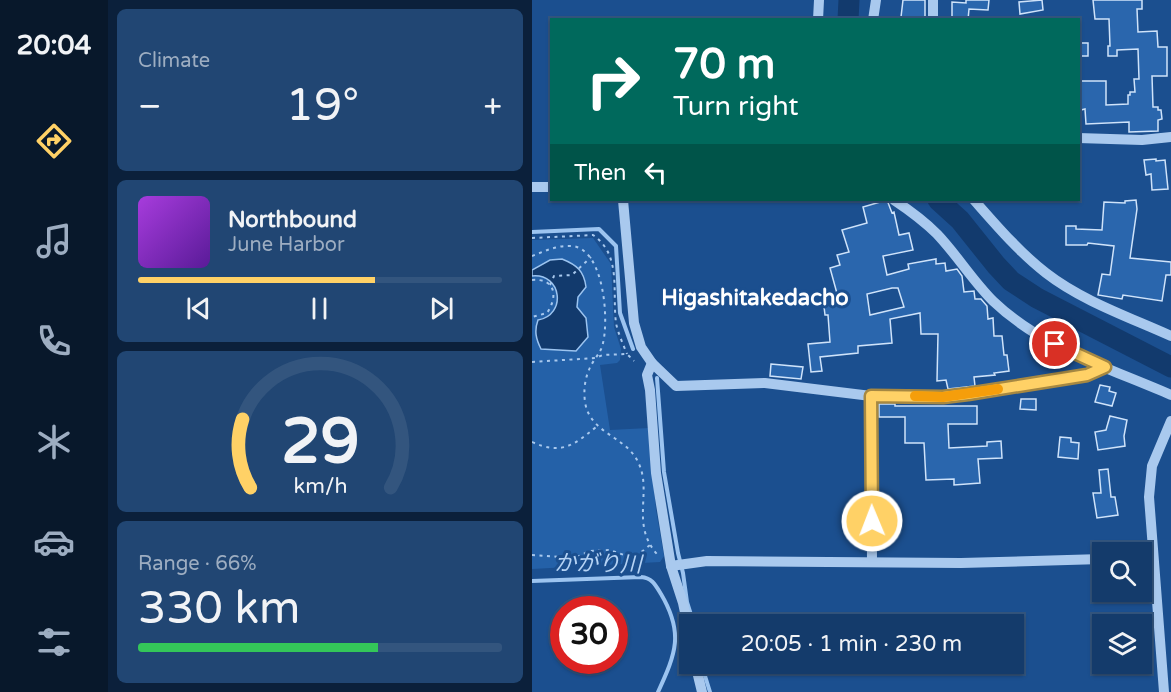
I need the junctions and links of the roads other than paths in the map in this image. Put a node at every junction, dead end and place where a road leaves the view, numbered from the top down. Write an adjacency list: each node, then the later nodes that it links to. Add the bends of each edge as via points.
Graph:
1 (819, 0): 4 (street)
2 (876, 0): 5 (street)
3 (933, 0): 6 (street)
4 (818, 18)
5 (873, 18)
6 (933, 18)
7 (1171, 137): 8 (street)
8 (1080, 138)
9 (532, 187): 10 (street)
10 (550, 187)
11 (624, 201): 15 (street, via 634,323 641,347)
12 (896, 201): 16 (street, via 937,235 993,300 1016,320)
13 (975, 201): 14 (street, via 1046,273 1088,298)
14 (1171, 336)
15 (652, 363): 18 (street, via 676,386 764,383); 23 (street, via 647,375 656,473)
16 (1105, 367): 17 (street); 18 (street, via 1087,375 968,394)
17 (1171, 395)
18 (871, 396): 22 (street)
19 (1171, 421): 20 (street, via 1150,478)
20 (1153, 557): 27 (street)
21 (1092, 559): 22 (street)
22 (872, 561): 23 (street, via 707,561)
23 (671, 566): 24 (street)
24 (685, 614)
25 (698, 674): 26 (street)
26 (702, 692)
27 (1164, 692)

